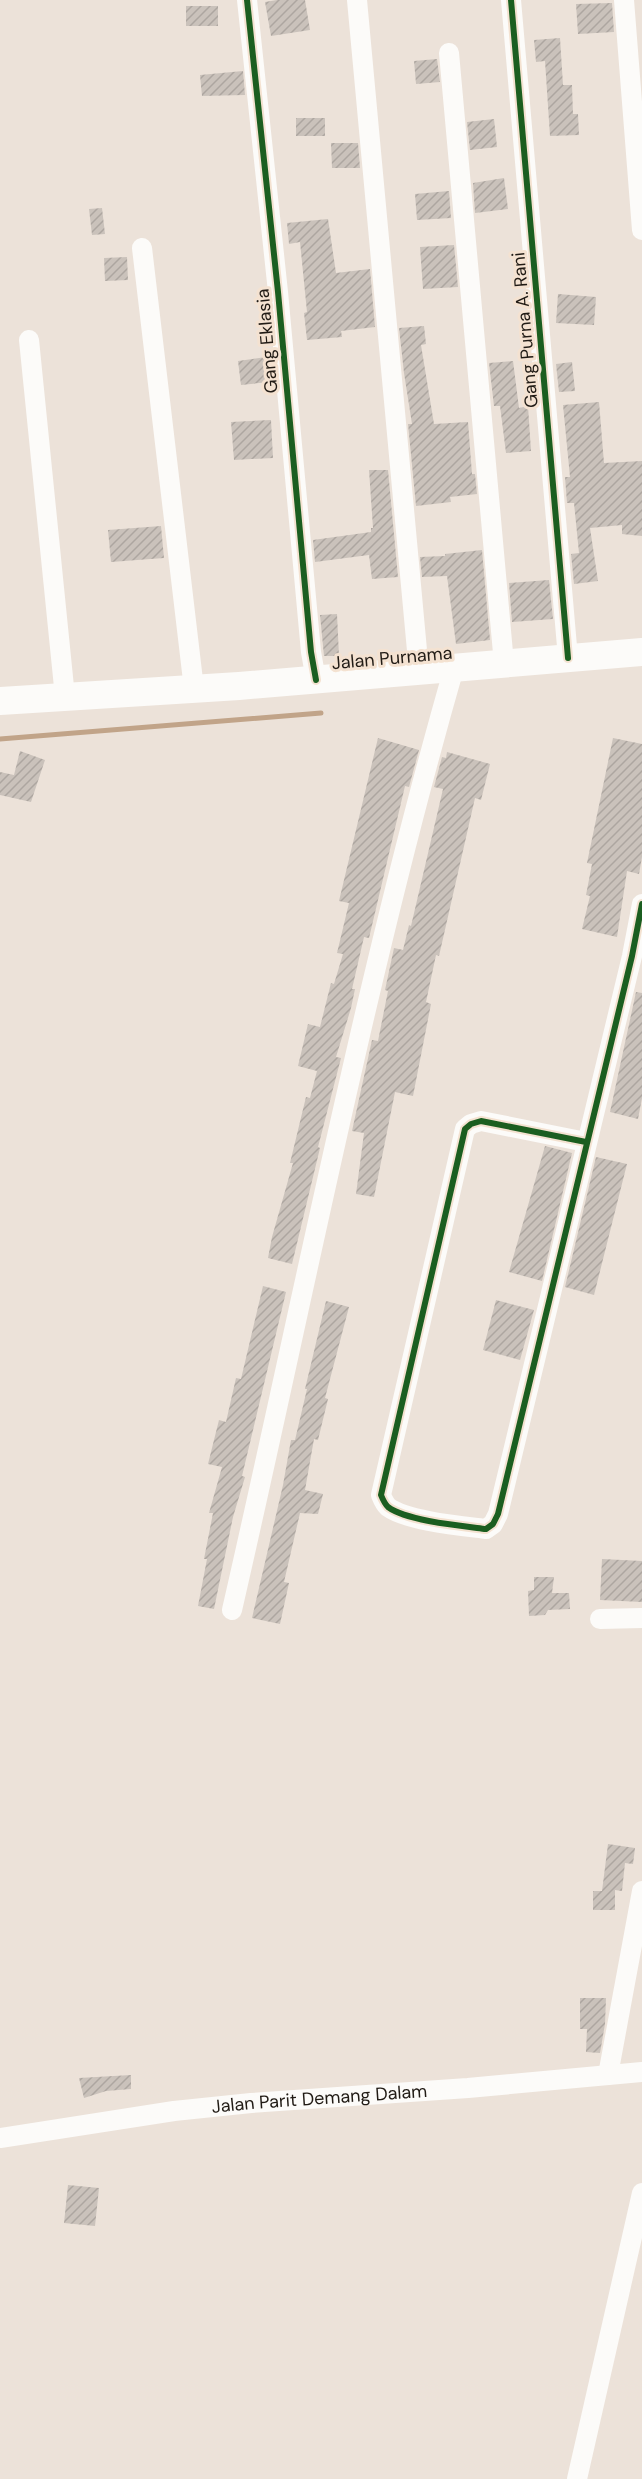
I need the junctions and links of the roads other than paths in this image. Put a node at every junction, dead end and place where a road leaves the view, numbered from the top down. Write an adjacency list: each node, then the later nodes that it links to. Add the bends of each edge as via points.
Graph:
1 (247, 0): 14 (street, Gang Eklasia)
2 (357, 0): 13 (street)
3 (511, 0): 10 (street, Gang Purna A. Rani)
4 (624, 0): 6 (street)
5 (449, 53): 11 (street)
6 (642, 230)
7 (142, 248): 15 (street)
8 (29, 340): 16 (street)
9 (642, 652): 10 (street, Jalan Purnama)
10 (568, 658): 11 (street, Jalan Purnama)
11 (504, 664): 12 (street, Jalan Purnama)
12 (454, 669): 13 (street, Jalan Purnama); 20 (street, via 423,774 374,972)
13 (419, 672): 14 (street, Jalan Purnama)
14 (316, 680): 15 (street, Jalan Purnama)
15 (194, 688): 16 (street, Jalan Purnama)
16 (65, 697): 17 (street, Jalan Purnama)
17 (0, 701)
18 (642, 904): 19 (street)
19 (586, 1142): 19 (street, via 493,1524 486,1530 397,1512 386,1506 381,1496 465,1129 481,1121)
20 (232, 1610)
21 (642, 1618): 22 (street)
22 (600, 1619)
23 (642, 1891): 25 (street)
24 (642, 2072): 25 (street, Jalan Parit Demang Dalam)
25 (608, 2075): 26 (street, Jalan Parit Demang Dalam, via 240,2104)
26 (0, 2138)
27 (642, 2193): 28 (street)
28 (577, 2479)

